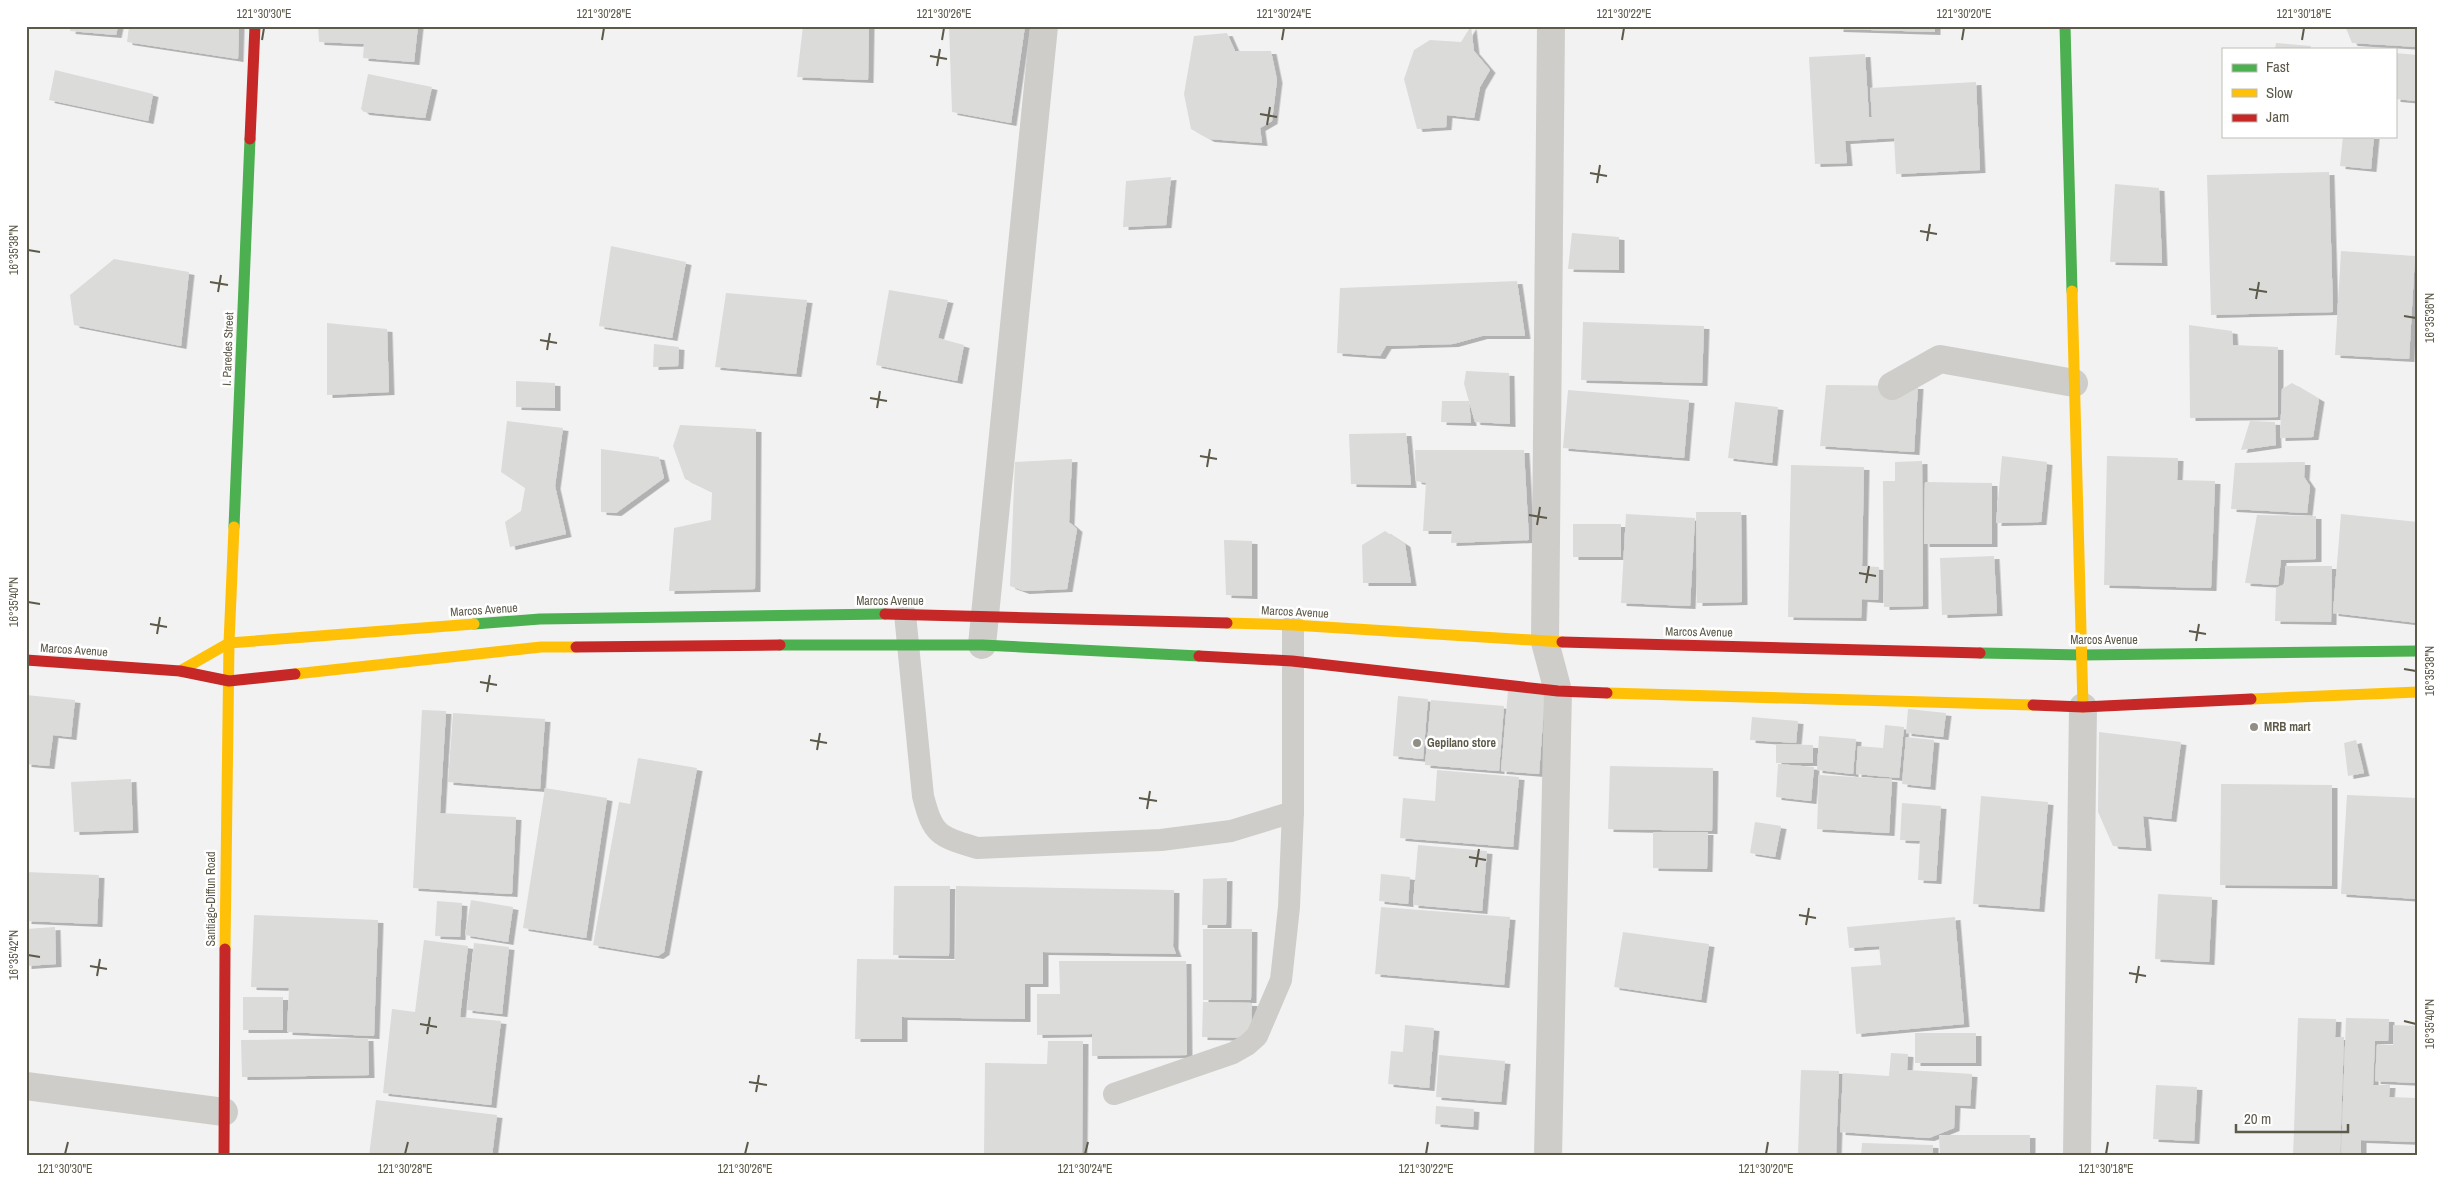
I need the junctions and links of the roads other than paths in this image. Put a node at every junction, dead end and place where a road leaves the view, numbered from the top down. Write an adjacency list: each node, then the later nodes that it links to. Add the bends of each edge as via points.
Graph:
1 (255, 26): 11 (main road, I. Paredes Street)
2 (1044, 26): 8 (street)
3 (1551, 26): 10 (street)
4 (2065, 26): 5 (main road)
5 (2074, 384): 6 (street, via 1940,358); 15 (main road)
6 (1892, 386)
7 (905, 614): 8 (main road, Marcos Avenue); 11 (main road, Marcos Avenue, via 540,619); 12 (lane)
8 (985, 615): 9 (main road, Marcos Avenue); 13 (street)
9 (1293, 625): 10 (main road, Marcos Avenue); 17 (lane)
10 (1545, 642): 15 (main road, Marcos Avenue); 20 (street)
11 (229, 643): 18 (main road, Marcos Avenue); 19 (main road, Santiago-Diffun Road)
12 (907, 644): 13 (main road, Marcos Avenue); 19 (main road, Marcos Avenue, via 541,648); 23 (lane, via 923,796 930,823 948,839 976,848 1161,840 1231,831)
13 (982, 645): 17 (main road, Marcos Avenue)
14 (2418, 651): 15 (main road, Marcos Avenue)
15 (2082, 654): 22 (main road)
16 (26, 660): 18 (main road, Marcos Avenue)
17 (1292, 661): 20 (main road, Marcos Avenue); 23 (lane)
18 (180, 671): 19 (main road, Marcos Avenue)
19 (229, 681): 26 (main road, Santiago-Diffun Road)
20 (1558, 691): 22 (main road, Marcos Avenue); 28 (street)
21 (2418, 692): 22 (main road, Marcos Avenue)
22 (2083, 707): 29 (street)
23 (1293, 812): 25 (lane, via 1289,907 1281,980 1257,1036 1233,1053)
24 (26, 1086): 26 (street)
25 (1114, 1094)
26 (224, 1112): 27 (main road, Santiago-Diffun Road)
27 (224, 1156)
28 (1548, 1156)
29 (2077, 1156)

